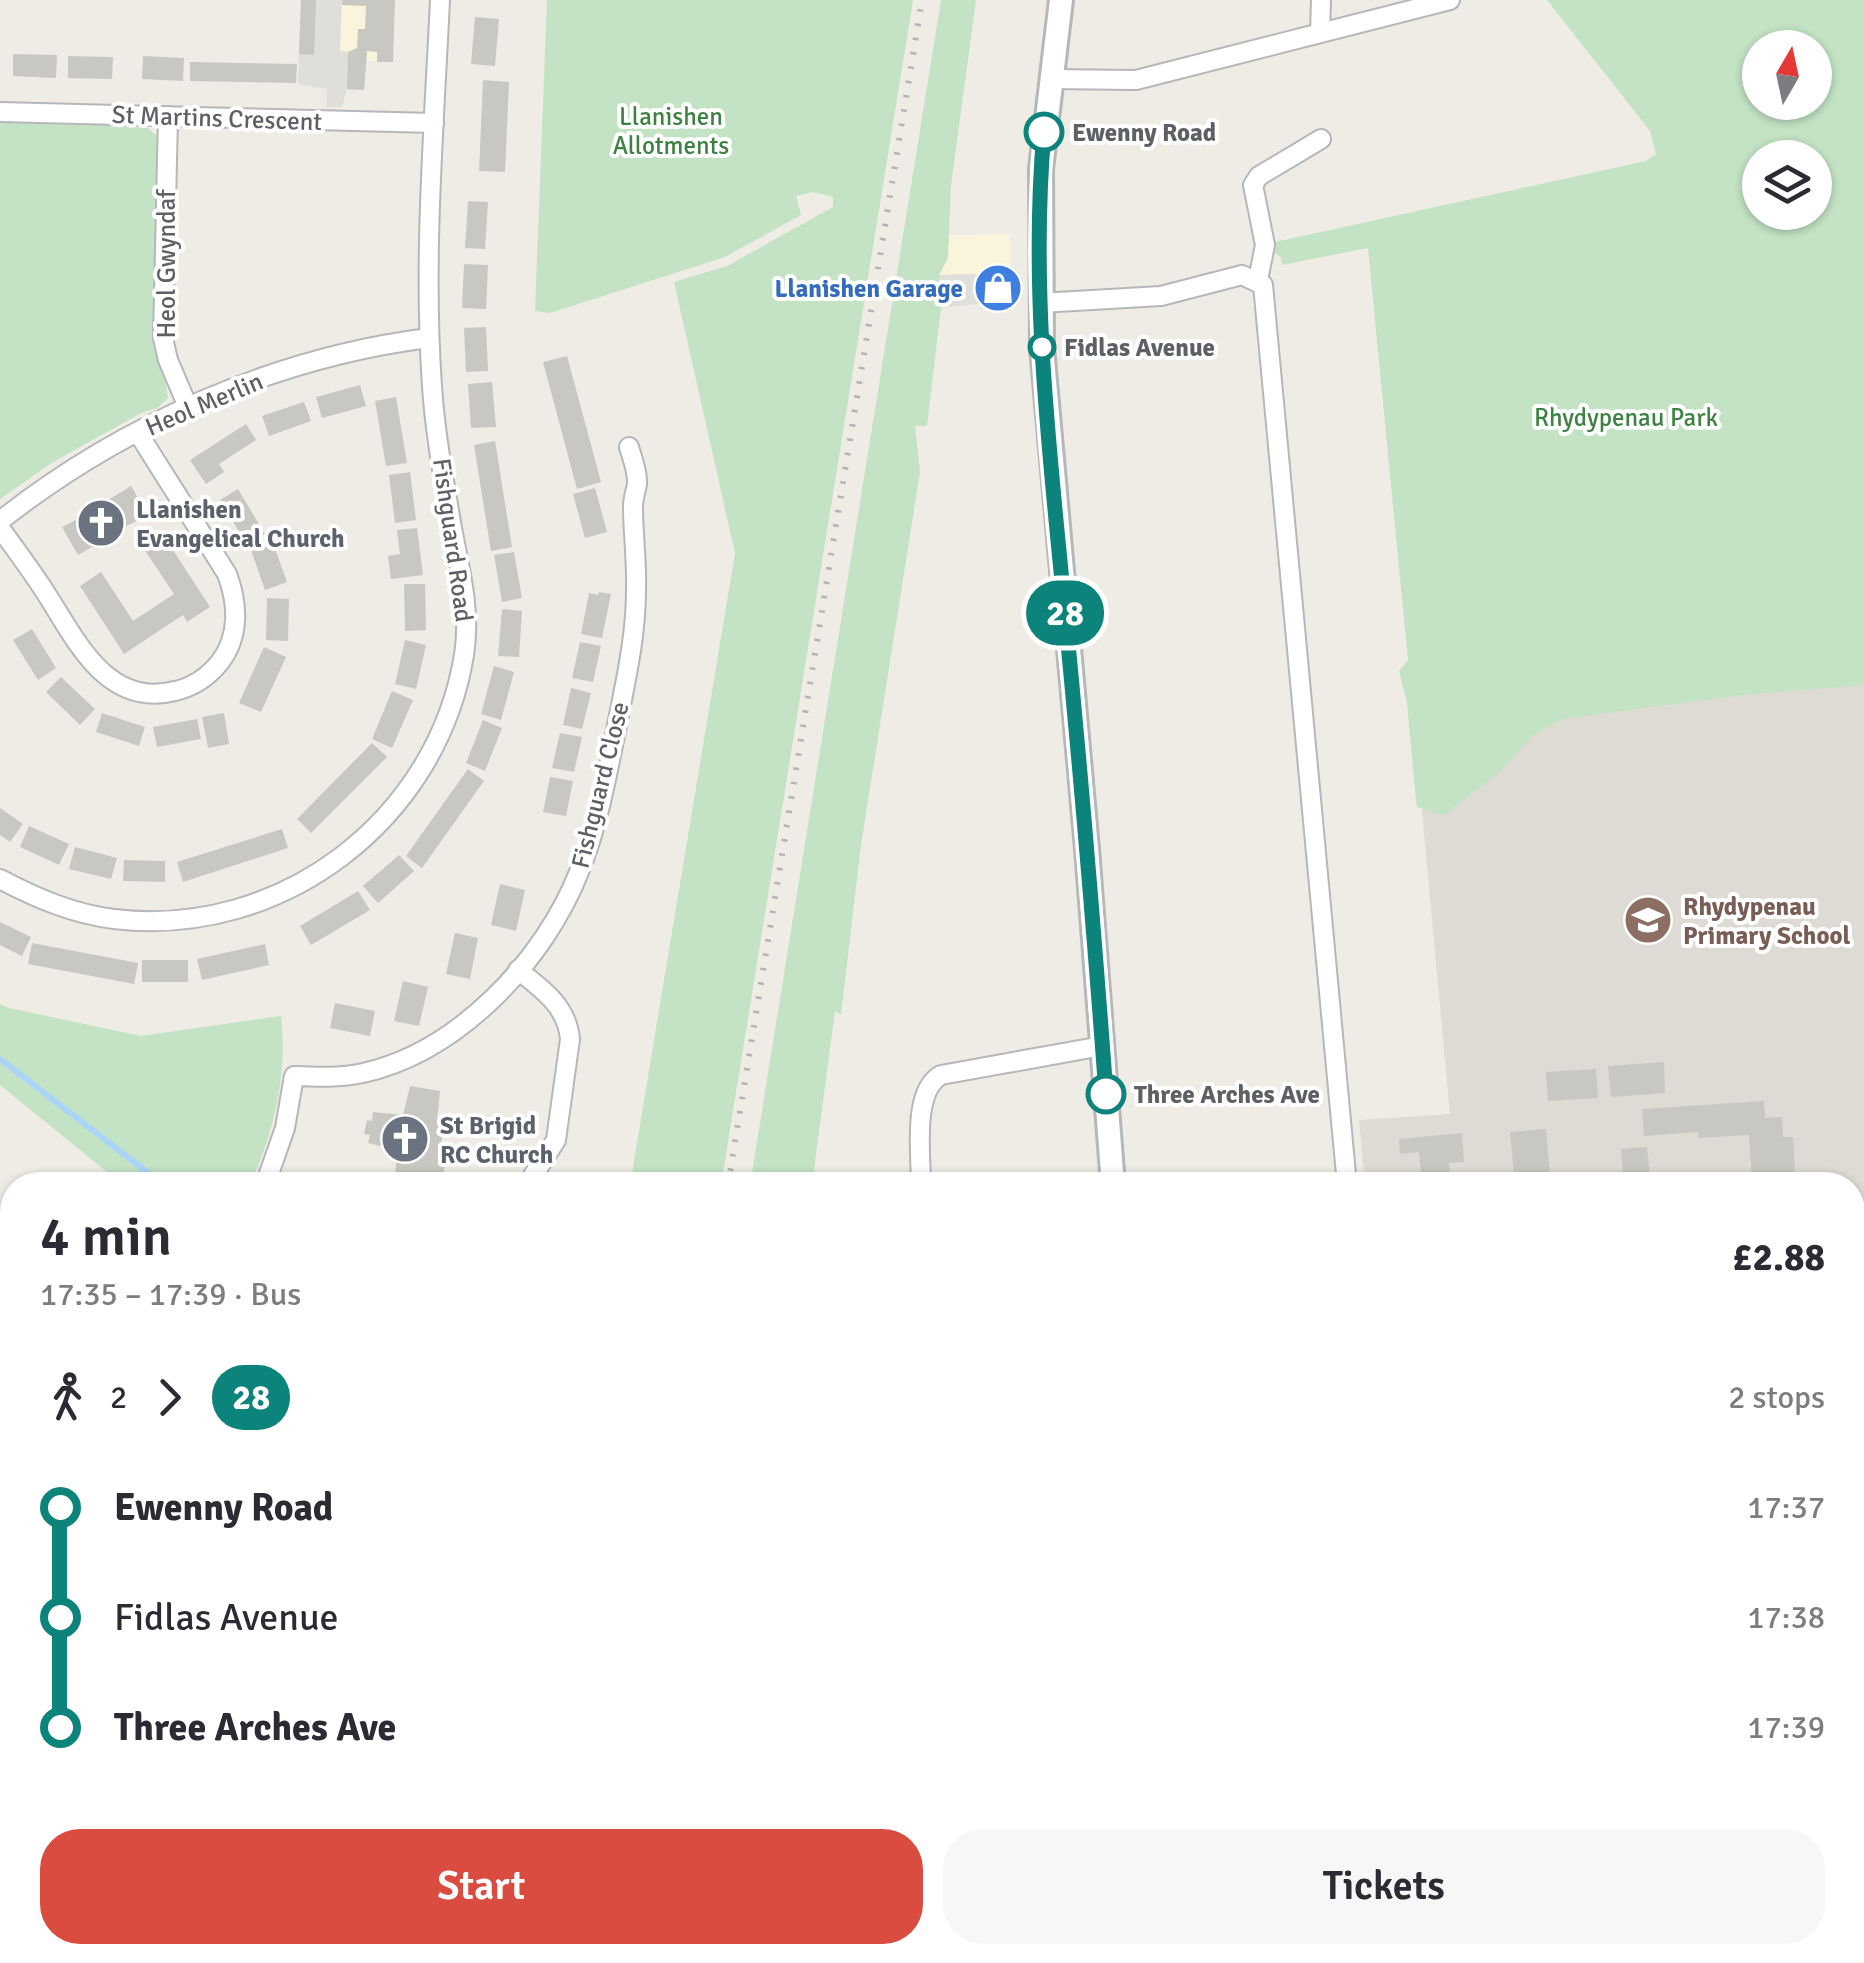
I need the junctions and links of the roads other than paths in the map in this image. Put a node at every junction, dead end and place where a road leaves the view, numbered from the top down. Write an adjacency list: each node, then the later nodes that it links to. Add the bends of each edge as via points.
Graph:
1 (440, 0): 9 (street, Fishguard Road)
2 (1061, 0): 6 (street)
3 (1321, 0): 5 (street)
4 (1450, 0): 5 (street)
5 (1320, 33): 6 (street, via 1136,80)
6 (1050, 79): 12 (street, via 1041,168)
7 (0, 112): 8 (street, St Martins Crescent)
8 (168, 116): 9 (street, St Martins Crescent); 14 (street, Heol Gwyndaf, via 163,338)
9 (434, 123): 13 (street, Fishguard Road)
10 (1321, 139): 11 (street, via 1253,185 1265,246)
11 (1258, 280): 12 (street, via 1242,275 1162,296); 25 (street, via 1267,306)
12 (1040, 303): 20 (street)
13 (430, 338): 14 (street, Heol Merlin, via 326,358); 18 (street, Fishguard Road, via 434,414 467,618 452,701 404,797 319,873 231,912 156,921 110,918 52,904)
14 (188, 407): 15 (street, Heol Merlin)
15 (138, 433): 17 (street, Heol Merlin, via 53,481); 17 (street, via 233,589 233,634 221,660 198,682 145,694 99,672)
16 (628, 447): 19 (street, Fishguard Close, via 638,480 635,618 616,732 578,875)
17 (0, 524)
18 (0, 879)
19 (518, 970): 21 (street, Fishguard Close, via 458,1026 406,1058 364,1072 294,1076); 22 (street, via 557,1004 569,1028 556,1140)
20 (1102, 1046): 23 (street, via 933,1079 923,1098); 24 (street)
21 (270, 1172)
22 (535, 1172)
23 (921, 1172)
24 (1111, 1172)
25 (1346, 1172)

